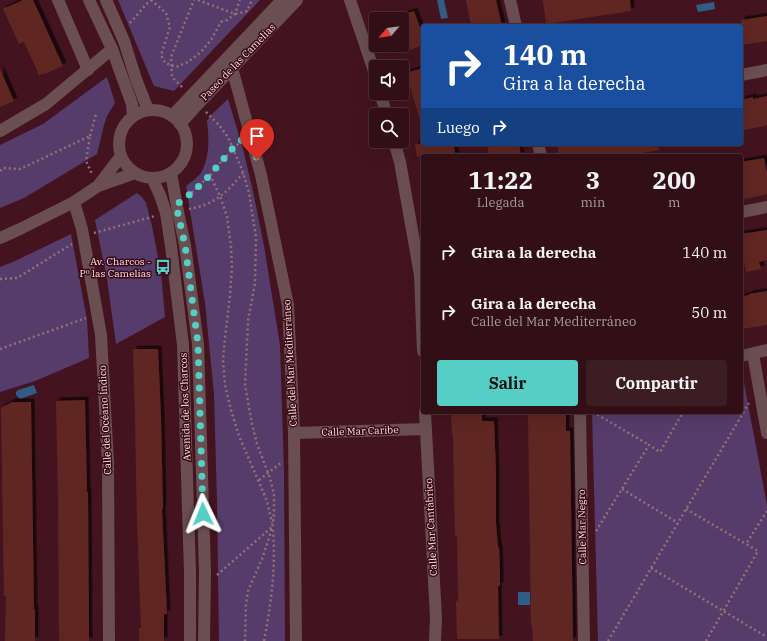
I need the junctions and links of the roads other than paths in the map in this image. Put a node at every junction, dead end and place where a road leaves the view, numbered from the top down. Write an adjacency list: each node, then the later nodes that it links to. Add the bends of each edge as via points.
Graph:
1 (58, 0): 12 (street)
2 (89, 0): 9 (street)
3 (106, 0): 16 (street, via 124,41)
4 (282, 0): 15 (street, Paseo de las Camelias)
5 (297, 0): 11 (street, Paseo de las Camelias)
6 (350, 0): 10 (street)
7 (510, 0): 8 (street)
8 (516, 24)
9 (112, 50): 12 (street); 17 (street, via 132,104)
10 (370, 60)
11 (232, 68): 15 (street, Paseo de las Camelias); 37 (street, Calle del Mar Mediterráneo, via 261,174 288,305)
12 (88, 70): 19 (street, via 46,104)
13 (767, 70): 14 (street)
14 (743, 75)
15 (194, 100): 18 (street, Paseo de las Camelias)
16 (148, 110): 17 (street); 18 (street, via 162,112)
17 (133, 116): 21 (street, via 121,132)
18 (176, 120): 22 (street, via 184,131 186,150 178,167)
19 (0, 131)
20 (396, 148): 31 (street)
21 (121, 156): 23 (street); 25 (street)
22 (171, 172): 24 (street); 28 (street, Avenida de los Charcos)
23 (135, 173): 24 (street); 25 (street)
24 (152, 178): 28 (street, Avenida de los Charcos, via 160,195)
25 (98, 186): 26 (street)
26 (74, 202): 30 (street); 39 (street, Calle del Océano Índico, via 82,229 101,335 108,462)
27 (767, 207): 29 (street)
28 (173, 210): 40 (street, Avenida de los Charcos, via 171,246 183,345); 41 (street, Avenida de los Charcos, via 185,245 198,344 205,586)
29 (743, 212)
30 (0, 238)
31 (421, 270)
32 (767, 350): 33 (street)
33 (747, 355): 38 (street, via 758,387)
34 (425, 414): 36 (street, Calle Mar Cantábrico)
35 (580, 414): 44 (street, Calle Mar Negro)
36 (426, 429): 37 (street, Calle Mar Caribe); 43 (street, Calle Mar Cantábrico)
37 (294, 433): 42 (street, Calle del Mar Mediterráneo)
38 (767, 433)
39 (109, 641)
40 (190, 641)
41 (204, 641)
42 (296, 641)
43 (435, 641)
44 (584, 641)

